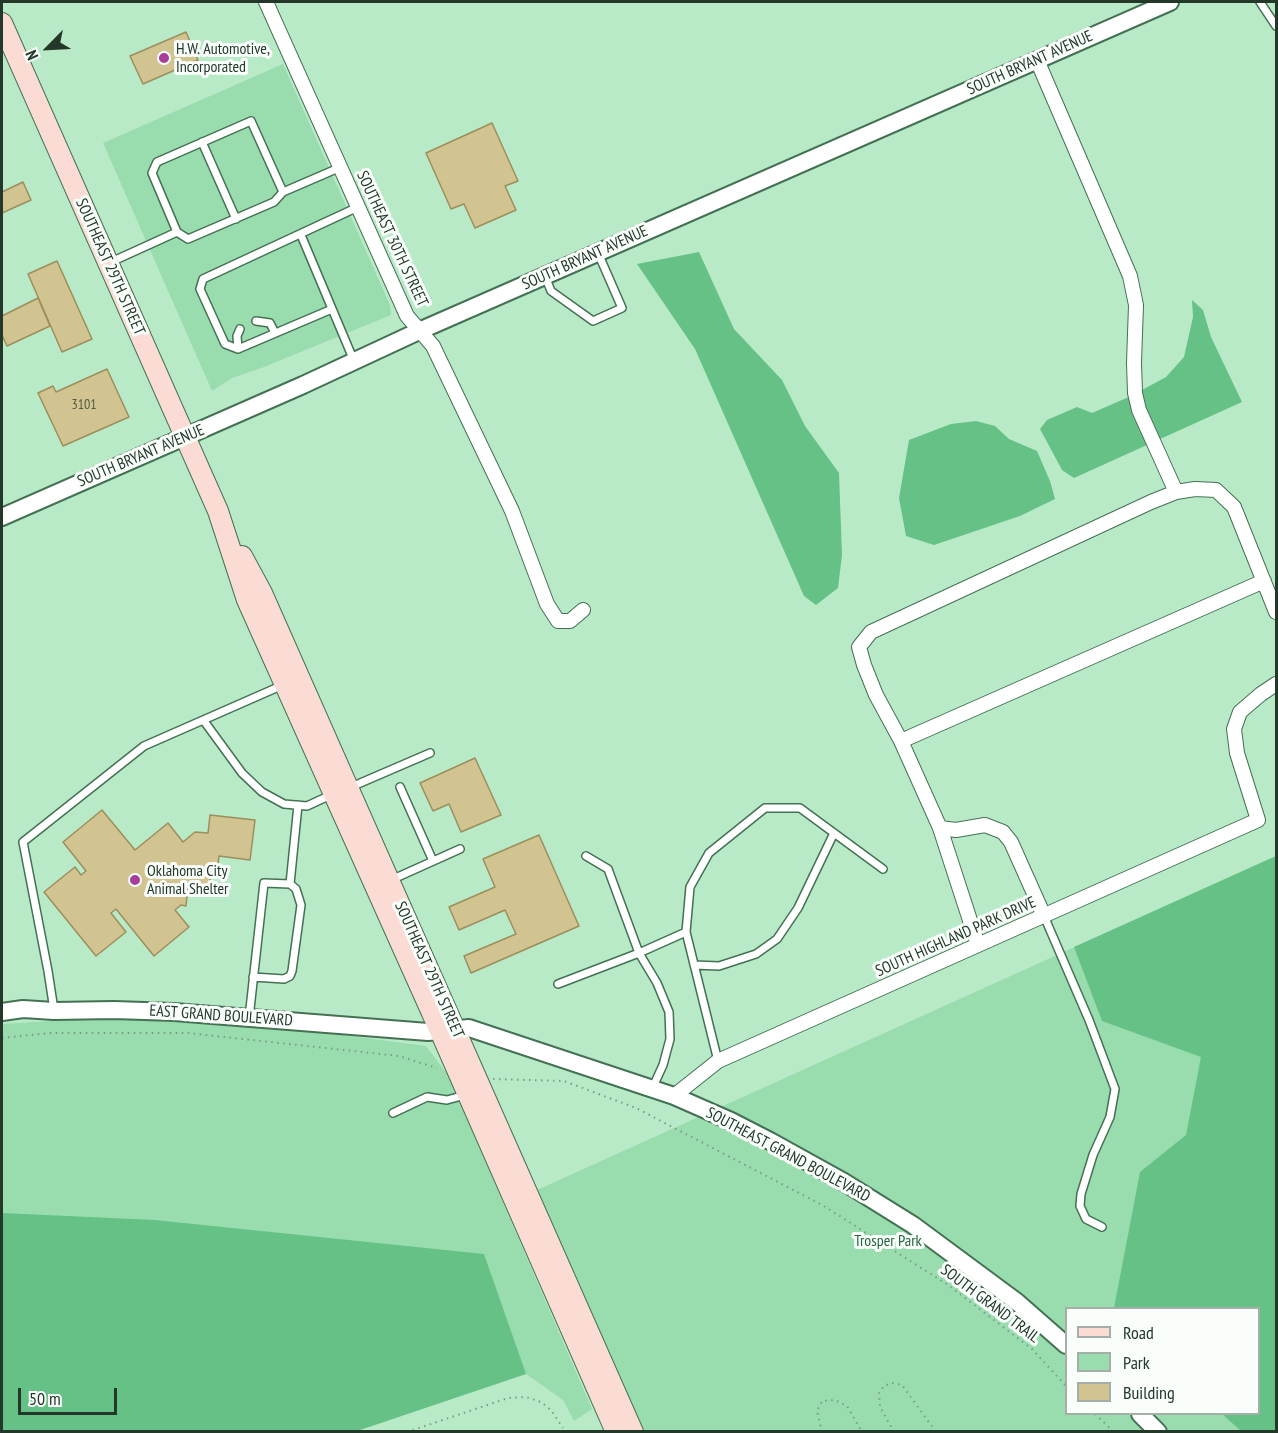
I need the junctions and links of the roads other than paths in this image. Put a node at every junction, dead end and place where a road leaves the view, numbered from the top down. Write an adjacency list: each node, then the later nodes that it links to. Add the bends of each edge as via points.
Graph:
1 (266, 2): 8 (street, SOUTHEAST 30TH STREET)
2 (1170, 2): 6 (street, SOUTH BRYANT AVENUE)
3 (1260, 2): 5 (lane)
4 (2, 23): 15 (main road, SOUTHEAST 29TH STREET)
5 (1276, 26)
6 (1037, 60): 14 (street, SOUTH BRYANT AVENUE); 25 (street, via 1130,276 1136,305 1135,393)
7 (202, 142): 9 (lane, via 251,121); 11 (lane); 12 (lane, via 157,162 152,173)
8 (341, 167): 9 (lane); 10 (street, SOUTHEAST 30TH STREET)
9 (283, 192): 11 (lane, via 274,202)
10 (358, 207): 13 (lane); 20 (street, SOUTHEAST 30TH STREET, via 407,316)
11 (236, 219): 12 (lane, via 188,239)
12 (177, 231): 15 (lane)
13 (302, 235): 17 (lane); 22 (lane, via 203,279 200,289 225,344)
14 (598, 253): 16 (street, SOUTH BRYANT AVENUE); 16 (lane, via 622,308 593,321 551,291)
15 (109, 263): 24 (main road, SOUTHEAST 29TH STREET)
16 (544, 276): 20 (street, SOUTH BRYANT AVENUE)
17 (332, 309): 21 (lane); 23 (lane)
18 (256, 321): 21 (lane, via 270,322)
19 (240, 329): 22 (lane)
20 (419, 331): 23 (street, SOUTH BRYANT AVENUE); 29 (street, SOUTHEAST 30TH STREET, via 433,346 512,510 547,604 558,621 570,621)
21 (275, 333): 22 (lane)
22 (238, 349)
23 (354, 361): 24 (street, SOUTH BRYANT AVENUE)
24 (186, 437): 26 (main road, SOUTHEAST 29TH STREET); 27 (street, SOUTH BRYANT AVENUE)
25 (1176, 492): 28 (street, via 1216,490 1234,507); 34 (street, via 871,632 859,647 876,695)
26 (218, 511): 31 (main road, SOUTHEAST 29TH STREET, via 247,600); 37 (main road, SOUTHEAST 29TH STREET, via 262,592)
27 (2, 517)
28 (1264, 581): 30 (street); 34 (street)
29 (583, 610)
30 (1276, 612)
31 (285, 684): 33 (lane); 37 (main road, SOUTHEAST 29TH STREET)
32 (1276, 684): 47 (street, SOUTH HIGHLAND PARK DRIVE, via 1240,712 1234,729 1237,753 1258,820)
33 (204, 721): 38 (lane, via 242,773 262,792 284,804); 54 (lane, via 144,746 22,842)
34 (901, 741): 39 (street)
35 (430, 753): 37 (lane)
36 (400, 787): 43 (lane)
37 (341, 791): 38 (lane, via 307,806); 45 (main road, SOUTHEAST 29TH STREET); 57 (main road, SOUTHEAST 29TH STREET)
38 (298, 805): 46 (lane)
39 (940, 828): 47 (street, via 956,830 985,825 1004,832); 49 (street)
40 (834, 833): 44 (lane); 48 (lane, via 800,808 765,808 709,853 690,887); 51 (lane, via 798,908 777,939 756,954 719,966)
41 (460, 849): 43 (lane)
42 (586, 856): 50 (lane, via 608,869)
43 (432, 861): 45 (lane)
44 (883, 868)
45 (389, 880): 57 (main road, SOUTHEAST 29TH STREET)
46 (290, 884): 52 (lane, via 264,883); 52 (lane, via 301,905 292,971 284,979)
47 (1044, 916): 49 (street, SOUTH HIGHLAND PARK DRIVE); 63 (lane, via 1115,1089 1110,1117 1081,1194 1080,1206 1086,1220)
48 (686, 932): 50 (lane); 51 (lane)
49 (978, 945): 58 (street, SOUTH HIGHLAND PARK DRIVE)
50 (639, 952): 53 (lane); 60 (lane, via 669,1012 670,1039)
51 (694, 965): 58 (lane)
52 (253, 977): 56 (lane)
53 (558, 984)
54 (54, 1011): 55 (street, EAST GRAND BOULEVARD); 56 (street, EAST GRAND BOULEVARD, via 162,1011)
55 (2, 1012)
56 (249, 1018): 57 (street, EAST GRAND BOULEVARD, via 394,1030)
57 (448, 1030): 59 (main road, SOUTHEAST 29TH STREET); 60 (street, SOUTHEAST GRAND BOULEVARD, via 470,1028)
58 (718, 1061): 61 (street, SOUTH HIGHLAND PARK DRIVE)
59 (467, 1081): 62 (lane, via 447,1100 427,1097); 66 (main road, SOUTHEAST 29TH STREET); 67 (main road, SOUTHEAST 29TH STREET)
60 (652, 1089): 61 (street, SOUTHEAST GRAND BOULEVARD)
61 (674, 1096): 64 (street, SOUTHEAST GRAND BOULEVARD, via 770,1141 888,1209 981,1274)
62 (393, 1113)
63 (1102, 1227)
64 (1065, 1343)
65 (1142, 1415): 68 (street)
66 (616, 1431)
67 (633, 1431)
68 (1158, 1431)

